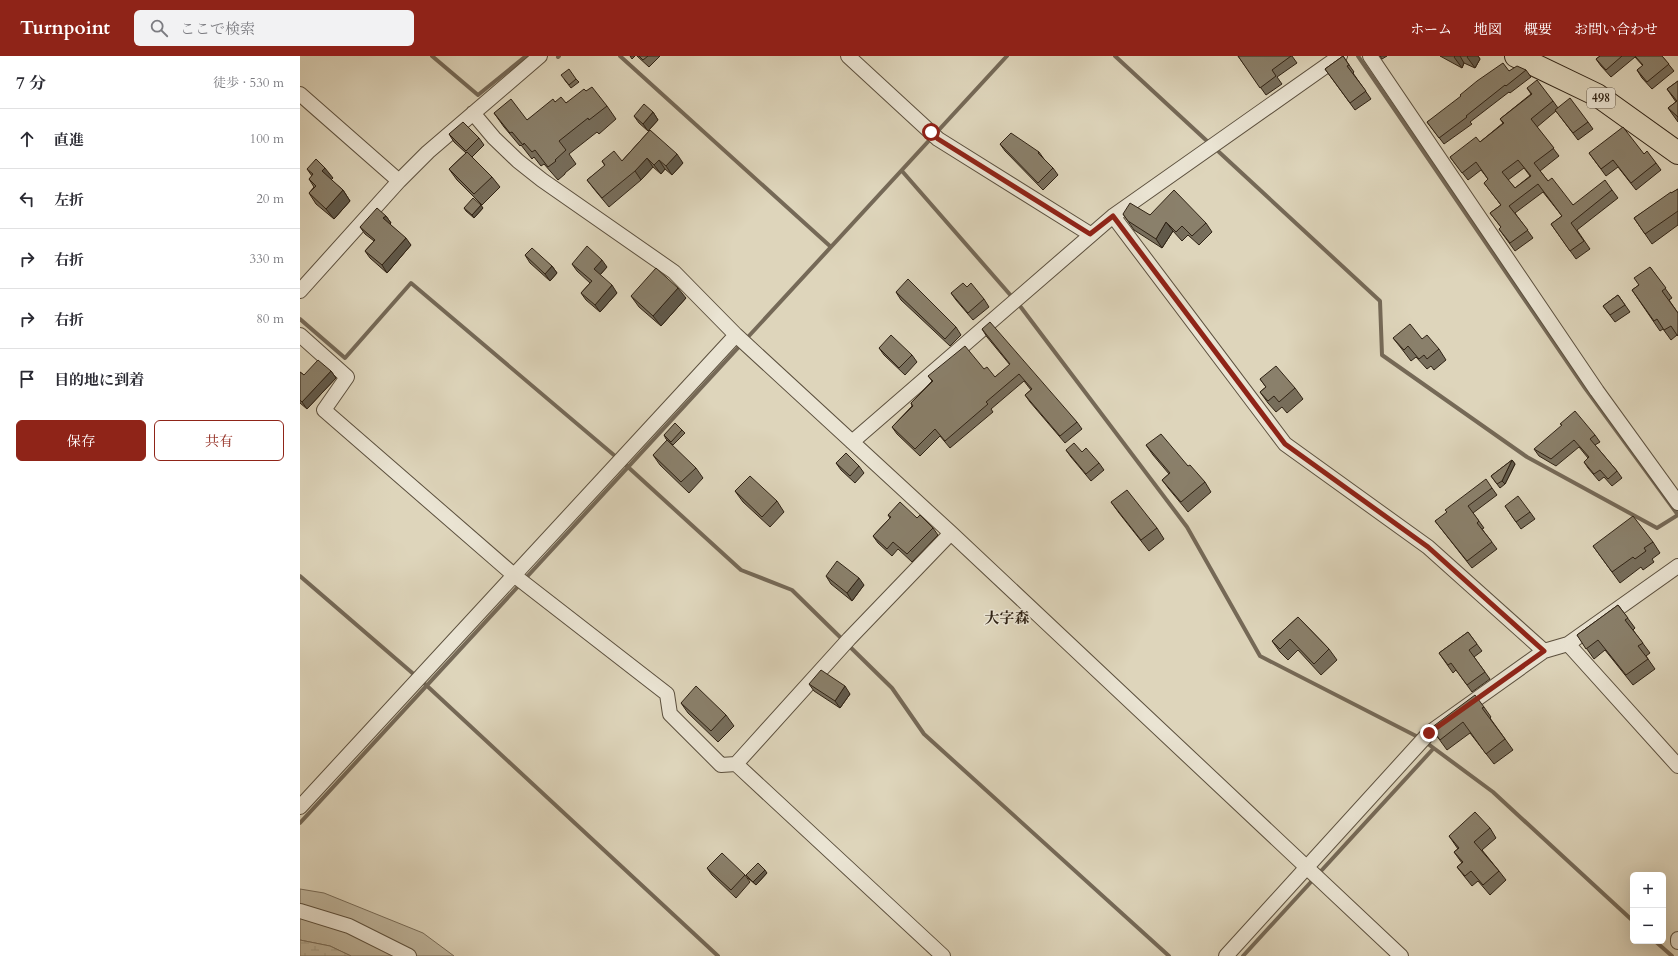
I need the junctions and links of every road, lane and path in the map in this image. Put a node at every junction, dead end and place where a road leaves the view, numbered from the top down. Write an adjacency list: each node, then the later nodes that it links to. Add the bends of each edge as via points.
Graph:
1 (540, 56): 7 (street)
2 (848, 56): 11 (street, via 935,136)
3 (1340, 56): 10 (street)
4 (1370, 56): 16 (street, via 1597,391)
5 (1516, 56): 8 (highway, 498, via 1597,95)
6 (300, 94): 9 (street)
7 (473, 113): 9 (street); 13 (street, via 518,161 674,272)
8 (1678, 153)
9 (399, 181): 12 (street)
10 (1113, 216): 11 (street); 21 (street, via 1285,444 1428,547)
11 (1090, 234): 15 (street)
12 (300, 291)
13 (736, 334): 15 (street); 19 (street)
14 (300, 335): 19 (street, via 347,377 324,410)
15 (852, 442): 17 (street)
16 (1678, 503)
17 (951, 533): 22 (street, via 845,643); 25 (street)
18 (1678, 566): 20 (street)
19 (515, 576): 22 (street, via 667,694 670,714 721,765); 24 (street)
20 (1568, 644): 21 (street); 23 (street)
21 (1544, 651): 25 (street, via 1429,733)
22 (736, 764): 30 (street)
23 (1678, 766)
24 (300, 807)
25 (1307, 868): 31 (street); 32 (street)
26 (300, 911): 29 (street, via 349,926)
27 (1678, 939): 28 (street)
28 (1678, 942)
29 (409, 956)
30 (943, 956)
31 (1226, 956)
32 (1401, 956)

